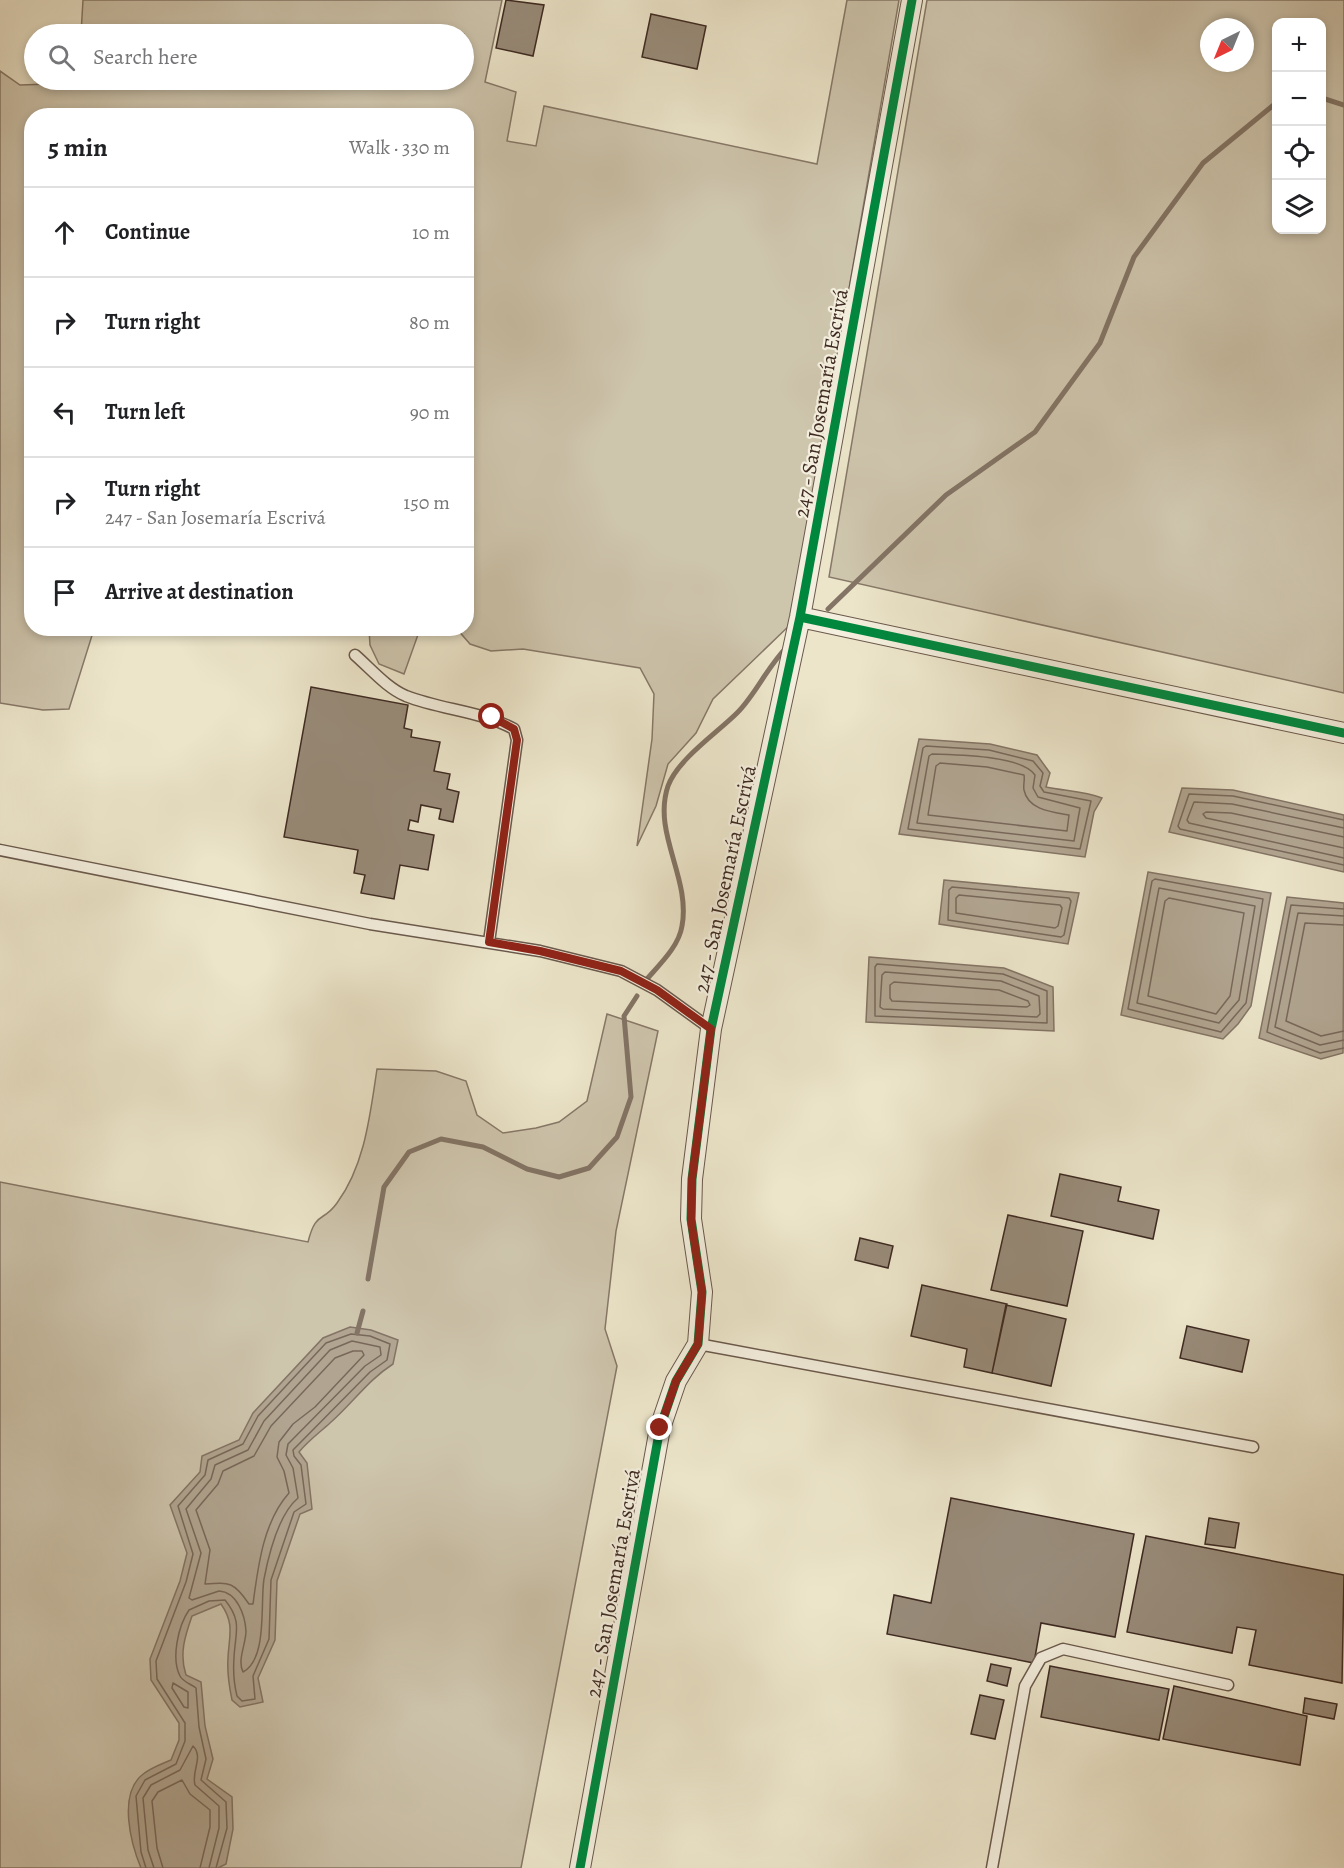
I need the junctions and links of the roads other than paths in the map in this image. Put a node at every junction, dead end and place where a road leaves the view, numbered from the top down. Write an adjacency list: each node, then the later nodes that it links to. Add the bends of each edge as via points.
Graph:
1 (912, 0): 2 (street, 247 - San Josemaría Escrivá)
2 (800, 617): 4 (street); 7 (street, 247 - San Josemaría Escrivá)
3 (355, 655): 6 (lane, via 392,689 407,696 492,717 514,729 517,740)
4 (1344, 733)
5 (0, 850): 6 (lane, via 370,924)
6 (489, 942): 7 (lane, via 621,971 657,990)
7 (711, 1029): 8 (street, 247 - San Josemaría Escrivá, via 692,1179 691,1220 702,1292)
8 (698, 1344): 9 (lane); 11 (street, 247 - San Josemaría Escrivá, via 676,1381 660,1428)
9 (1253, 1447)
10 (1228, 1685): 12 (lane, via 1063,1648 1041,1658 1025,1686)
11 (580, 1868)
12 (992, 1868)

